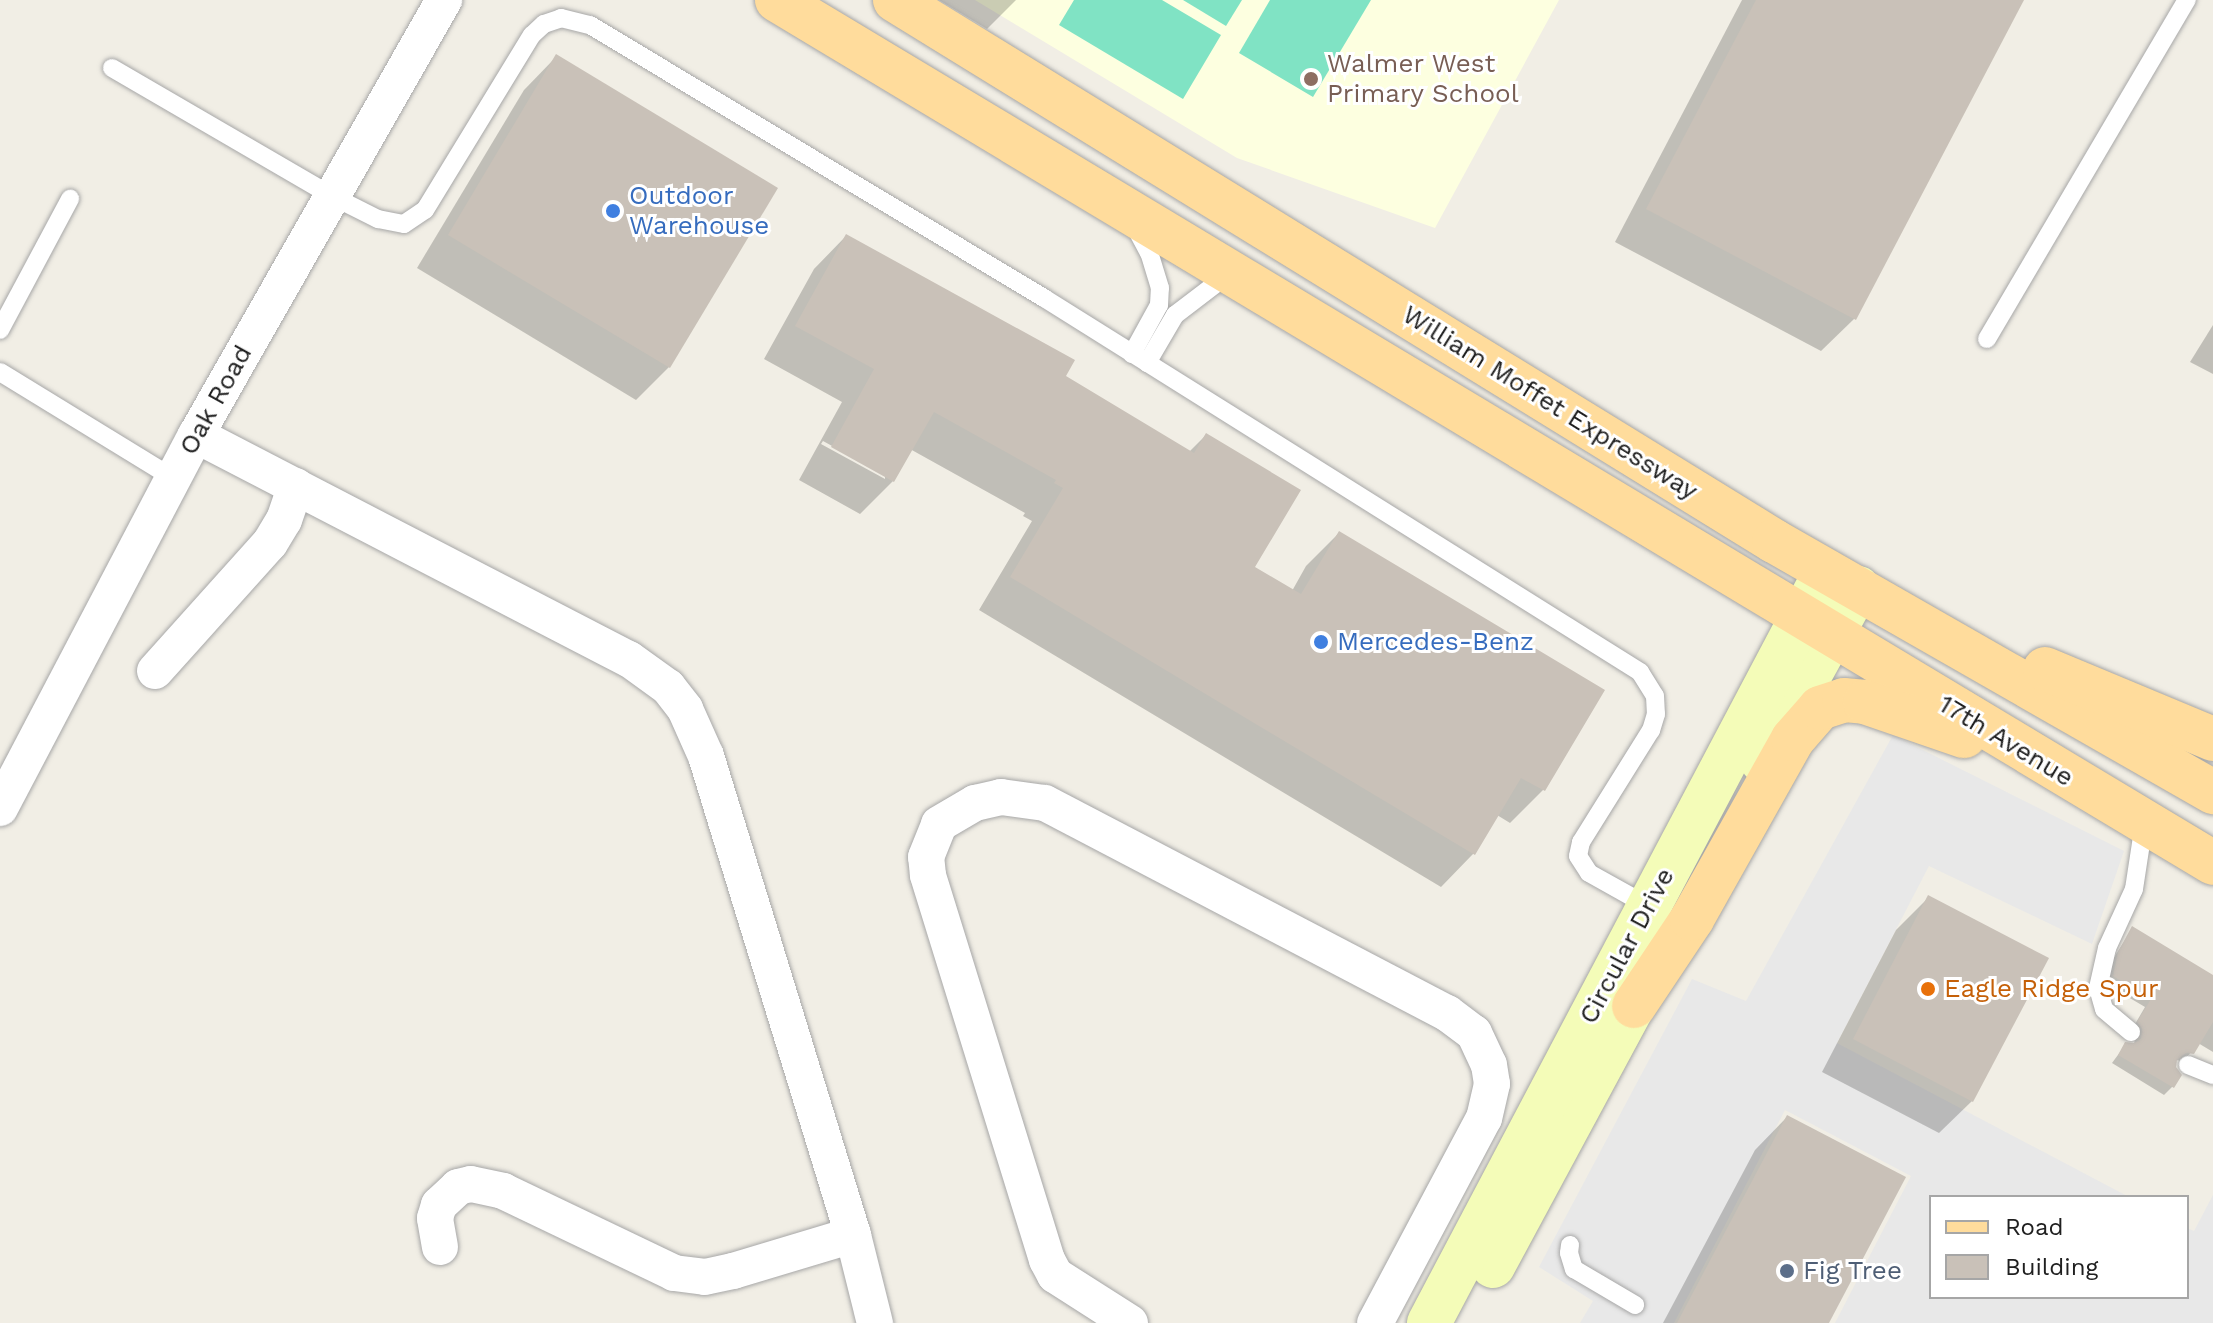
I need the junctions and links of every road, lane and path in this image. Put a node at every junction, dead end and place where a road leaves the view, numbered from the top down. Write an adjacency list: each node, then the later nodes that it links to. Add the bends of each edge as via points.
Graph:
1 (444, 0): 6 (street, Oak Road)
2 (777, 0): 8 (main road, William Moffet Expressway)
3 (895, 0): 17 (main road, William Moffet Expressway)
4 (2187, 0): 11 (lane)
5 (112, 68): 6 (lane)
6 (330, 195): 12 (lane, via 387,222 415,220 532,35 552,20 579,19); 14 (street, Oak Road)
7 (70, 199): 10 (lane)
8 (1125, 210): 9 (main road, William Moffet Expressway); 12 (lane, via 1149,253 1160,288)
9 (1230, 273): 12 (lane, via 1175,315); 18 (main road, William Moffet Expressway)
10 (0, 330)
11 (1987, 339)
12 (1139, 358): 27 (lane, via 1640,672 1655,696 1651,730 1581,842 1578,856 1589,873)
13 (0, 372): 15 (lane)
14 (196, 435): 15 (street, Oak Road); 16 (street)
15 (173, 478): 24 (street, Oak Road)
16 (296, 486): 19 (street, via 270,543); 32 (street, via 629,659 668,687 685,709 706,756)
17 (1842, 580): 18 (street, Circular Drive); 20 (main road, William Moffet Expressway)
18 (1816, 624): 22 (main road, 17th Avenue); 27 (street, Circular Drive); 28 (street, Circular Drive)
19 (155, 671)
20 (2004, 671): 21 (main road, via 2033,665); 23 (main road, William Moffet Expressway)
21 (2213, 739)
22 (2013, 746): 25 (main road, 17th Avenue); 28 (main road, via 1865,702 1844,700 1820,708 1793,739 1692,919)
23 (2213, 792)
24 (0, 808)
25 (2144, 824): 26 (main road, 17th Avenue); 29 (lane, via 2134,889 2107,948 2098,988 2101,1004)
26 (2213, 863)
27 (1648, 906): 39 (street, Circular Drive)
28 (1634, 1006): 40 (street, Circular Drive)
29 (2131, 1032)
30 (2188, 1065): 31 (lane)
31 (2213, 1075)
32 (853, 1235): 34 (street, via 705,1277 674,1273 503,1191 471,1184 458,1187 439,1205 435,1218); 37 (street)
33 (1570, 1245): 35 (lane, via 1574,1269)
34 (440, 1247)
35 (1635, 1305)
36 (1110, 1318): 38 (street, via 1055,1275 1047,1260 928,875 926,857 939,824 975,803 1001,797 1045,803 1447,1013 1474,1033 1492,1084 1484,1118)
37 (875, 1323)
38 (1375, 1323)
39 (1429, 1323)
40 (1462, 1323)

